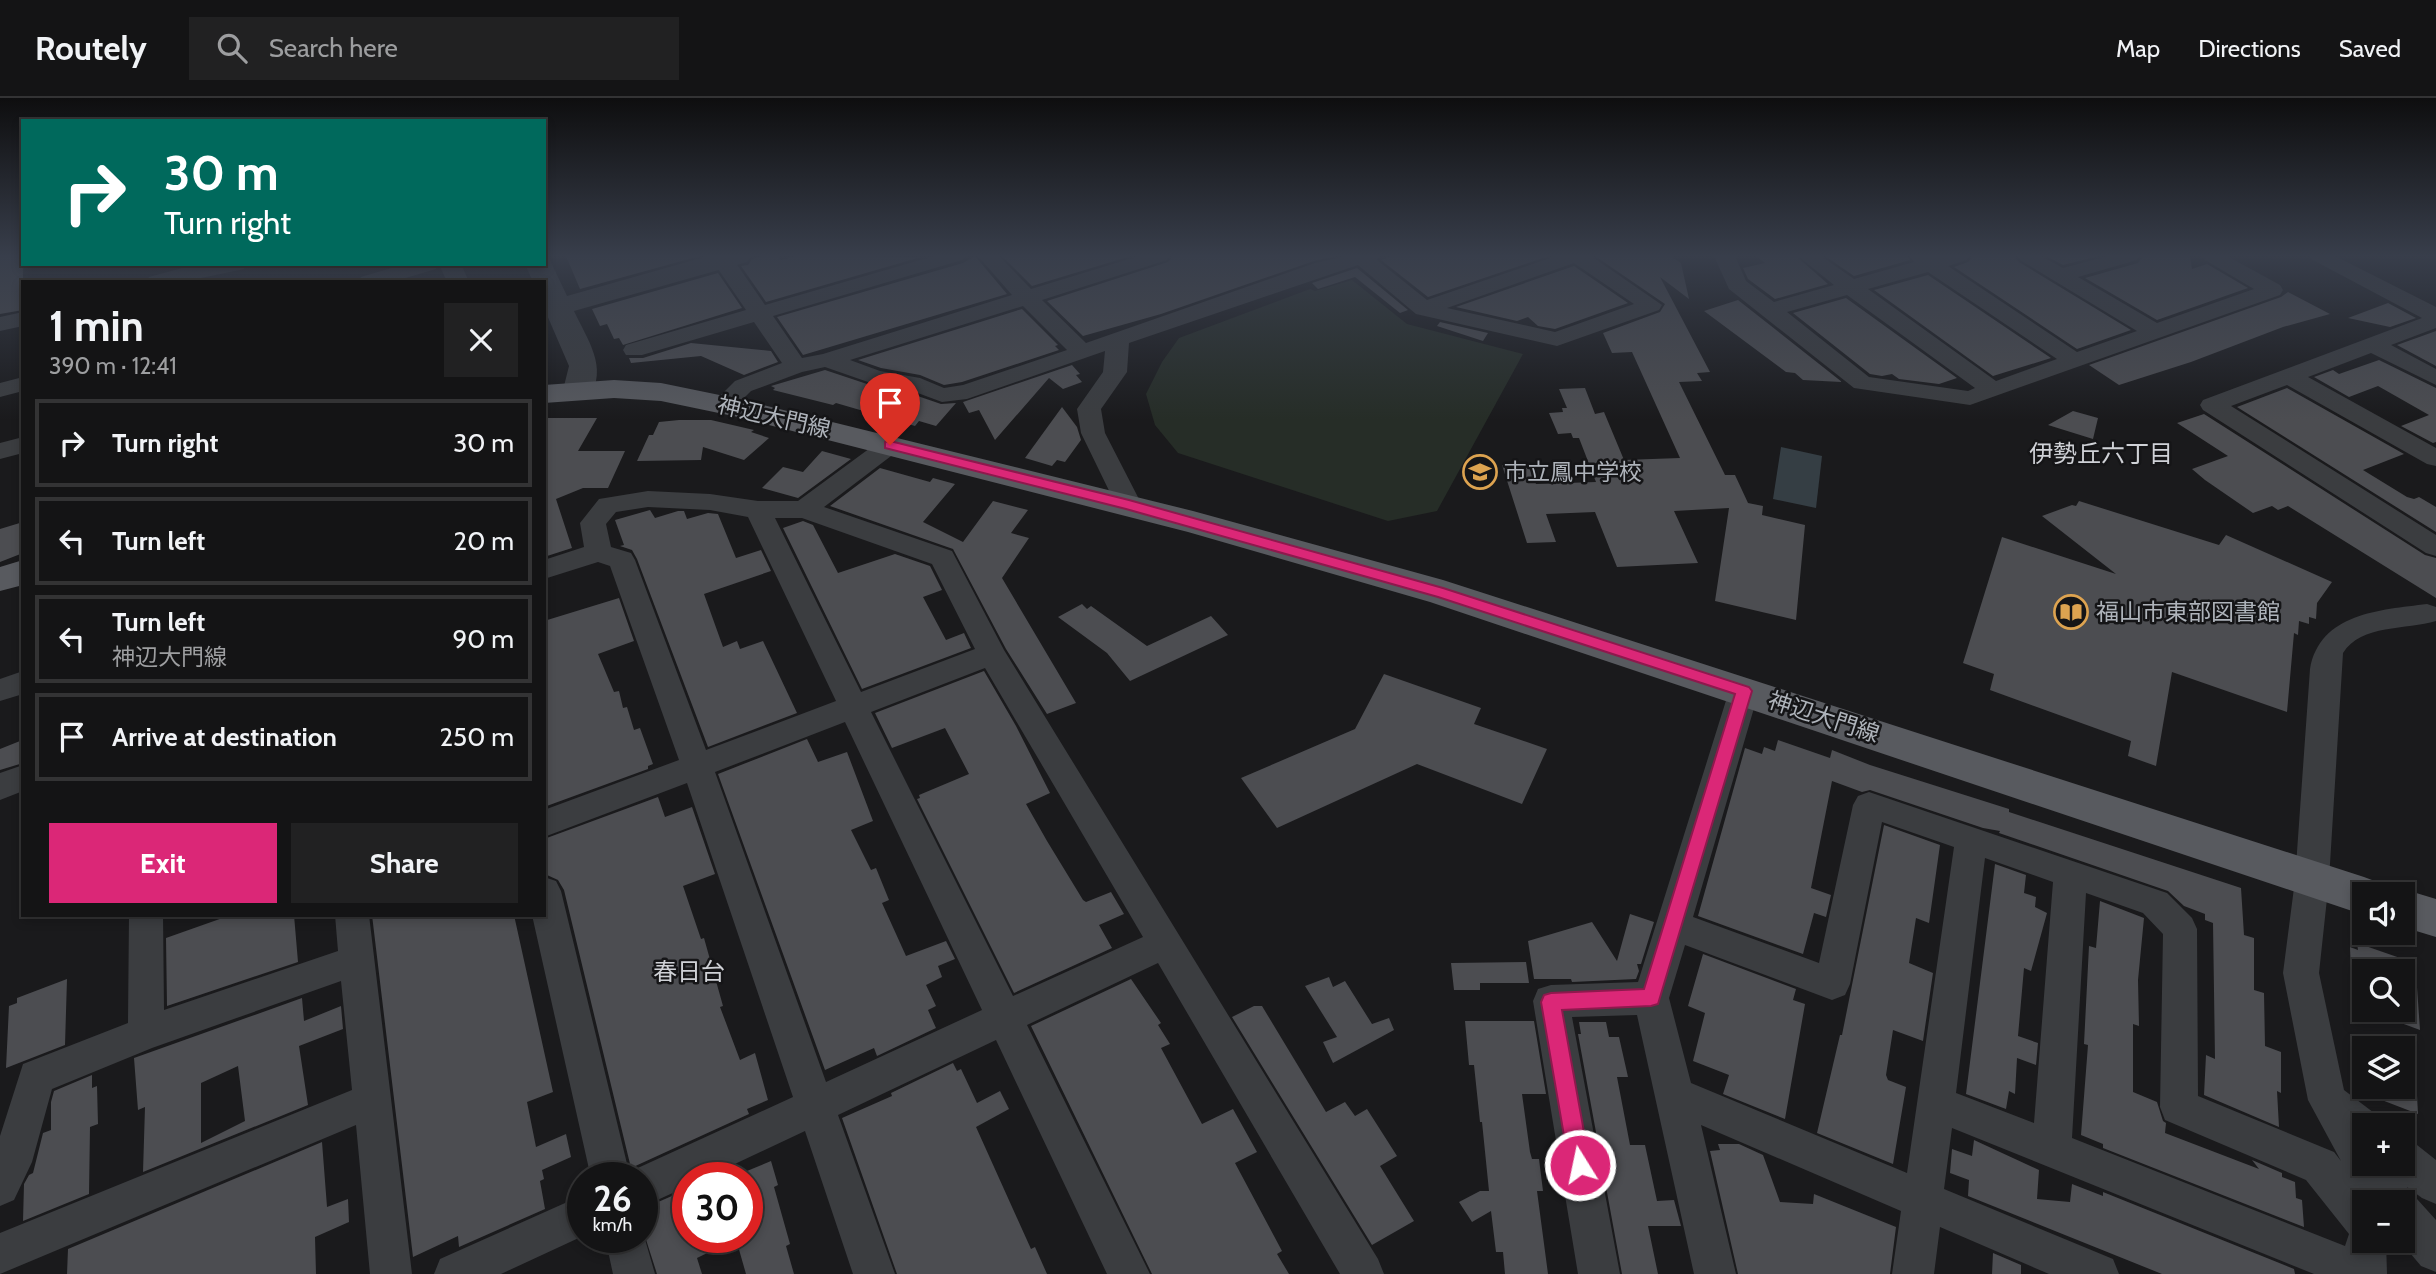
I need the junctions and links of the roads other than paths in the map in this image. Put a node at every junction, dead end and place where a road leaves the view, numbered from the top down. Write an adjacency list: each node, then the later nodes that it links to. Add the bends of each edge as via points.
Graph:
1 (552, 311): 32 (street, via 584,366)
2 (767, 311): 13 (street)
3 (985, 311): 24 (street)
4 (1039, 311): 23 (street)
5 (1192, 311): 20 (street)
6 (1431, 311): 7 (street, via 1557,339)
7 (1635, 311)
8 (1771, 311): 31 (street, via 1862,383 1970,398)
9 (1885, 311): 31 (street)
10 (2001, 311): 25 (street)
11 (2121, 311): 17 (street)
12 (2209, 311): 17 (street)
13 (760, 313): 22 (street); 26 (street)
14 (2436, 318): 21 (street)
15 (21, 319): 16 (street)
16 (0, 324)
17 (2152, 330): 25 (street)
18 (21, 335): 19 (street)
19 (0, 337)
20 (1118, 340): 23 (street); 38 (street, via 1115,372 1089,409 1093,433)
21 (2372, 344): 27 (street); 28 (street)
22 (634, 350)
23 (1083, 353): 24 (street, via 967,392 942,395)
24 (827, 360): 26 (street)
25 (2074, 360): 31 (street)
26 (796, 366): 33 (street, via 743,386)
27 (2289, 376): 37 (street); 41 (street, via 2212,405)
28 (2436, 378)
29 (21, 385): 30 (street)
30 (0, 390)
31 (1993, 390)
32 (561, 392): 33 (main road, 神辺大門線, via 661,392)
33 (723, 405): 34 (main road, 神辺大門線)
34 (890, 445): 38 (main road, 神辺大門線); 39 (street)
35 (21, 446): 36 (street)
36 (0, 451)
37 (2436, 458)
38 (1129, 505): 50 (main road, 神辺大門線, via 1443,593)
39 (804, 509): 40 (street); 47 (street, via 942,558)
40 (758, 510): 42 (street, via 648,499 608,505 593,523); 51 (street)
41 (2436, 547)
42 (598, 552): 43 (street); 52 (street, via 621,560)
43 (546, 569)
44 (21, 573): 45 (main road)
45 (0, 579)
46 (2427, 614): 58 (street, via 2352,630 2331,645 2325,669)
47 (992, 654): 51 (street); 66 (street)
48 (21, 683): 49 (street)
49 (0, 690)
50 (1744, 691): 58 (main road, 神辺大門線); 65 (street)
51 (854, 708): 52 (street); 69 (street)
52 (697, 766): 55 (street); 75 (street)
53 (21, 778): 54 (street)
54 (0, 787)
55 (546, 823)
56 (1971, 840): 57 (street); 65 (street, via 1869,805 1832,984); 74 (street)
57 (2070, 874): 78 (street); 87 (street, via 2155,903 2180,929 2179,1107 2320,1166)
58 (2312, 880): 59 (main road, 神辺大門線); 73 (street, via 2301,973)
59 (2352, 892)
60 (546, 900): 79 (street)
61 (2415, 912): 64 (main road)
62 (146, 917): 70 (street)
63 (352, 917): 67 (street)
64 (2436, 918)
65 (1672, 925): 68 (street)
66 (1165, 943): 69 (street); 99 (street)
67 (357, 960): 70 (street); 72 (street)
68 (1651, 998): 71 (street); 100 (street, via 1551,1002)
69 (1004, 1018): 75 (street); 98 (street)
70 (146, 1033): 84 (street, via 36,1077 12,1162)
71 (1675, 1096): 86 (street); 101 (street)
72 (372, 1100): 93 (street); 94 (street)
73 (2327, 1100): 76 (street); 77 (street)
74 (1936, 1103): 78 (street); 86 (street)
75 (815, 1108): 82 (street); 97 (street)
76 (2352, 1120)
77 (2352, 1143)
78 (2052, 1149): 104 (street)
79 (607, 1162)
80 (2415, 1168): 83 (street)
81 (2374, 1176): 85 (street)
82 (658, 1180)
83 (2436, 1184)
84 (0, 1186)
85 (2385, 1190)
86 (1923, 1199): 102 (street); 103 (street)
87 (2352, 1205)
88 (567, 1222): 95 (street)
89 (2415, 1227): 90 (street)
90 (2436, 1251)
91 (629, 1253): 96 (street)
92 (2366, 1253): 104 (street)
93 (0, 1254)
94 (391, 1274)
95 (455, 1274)
96 (635, 1274)
97 (874, 1274)
98 (1129, 1274)
99 (1363, 1274)
100 (1599, 1274)
101 (1716, 1274)
102 (1913, 1274)
103 (2098, 1274)
104 (2366, 1274)

